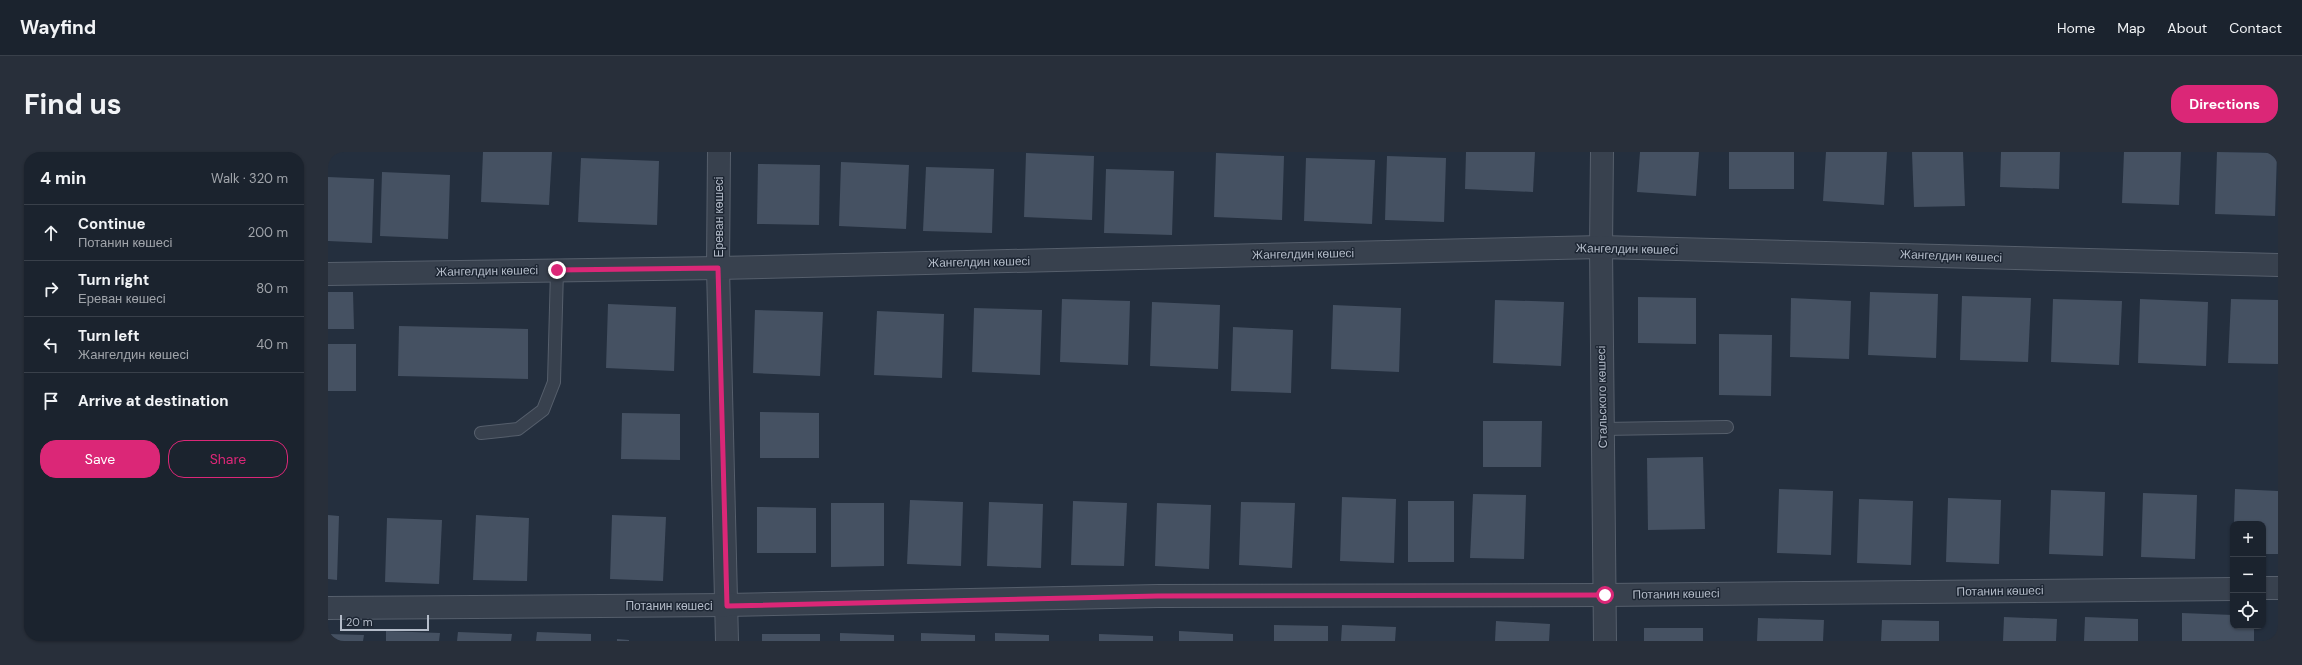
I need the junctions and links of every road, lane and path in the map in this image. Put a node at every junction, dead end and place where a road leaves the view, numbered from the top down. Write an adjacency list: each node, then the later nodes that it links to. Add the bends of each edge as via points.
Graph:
1 (719, 152): 5 (street, Ереван көшесі)
2 (1602, 152): 3 (street, Стальского көшесі)
3 (1601, 247): 4 (street, Жангелдин көшесі); 5 (street, Жангелдин көшесі); 9 (street, Стальского көшесі)
4 (2278, 265)
5 (718, 268): 6 (street, Жангелдин көшесі); 15 (street, Ереван көшесі)
6 (557, 270): 7 (street, Жангелдин көшесі); 10 (lane, via 554,382 543,410 518,429)
7 (328, 274)
8 (1727, 427): 9 (lane)
9 (1602, 429): 14 (street, Стальского көшесі)
10 (481, 433)
11 (2230, 588): 14 (street, Потанин көшесі)
12 (2266, 588): 13 (street)
13 (2278, 588)
14 (1605, 595): 15 (street, Потанин көшесі, via 1158,596); 18 (street, Стальского көшесі)
15 (727, 606): 16 (street, Потанин көшесі); 17 (street, Ереван көшесі)
16 (328, 608)
17 (727, 641)
18 (1605, 641)

